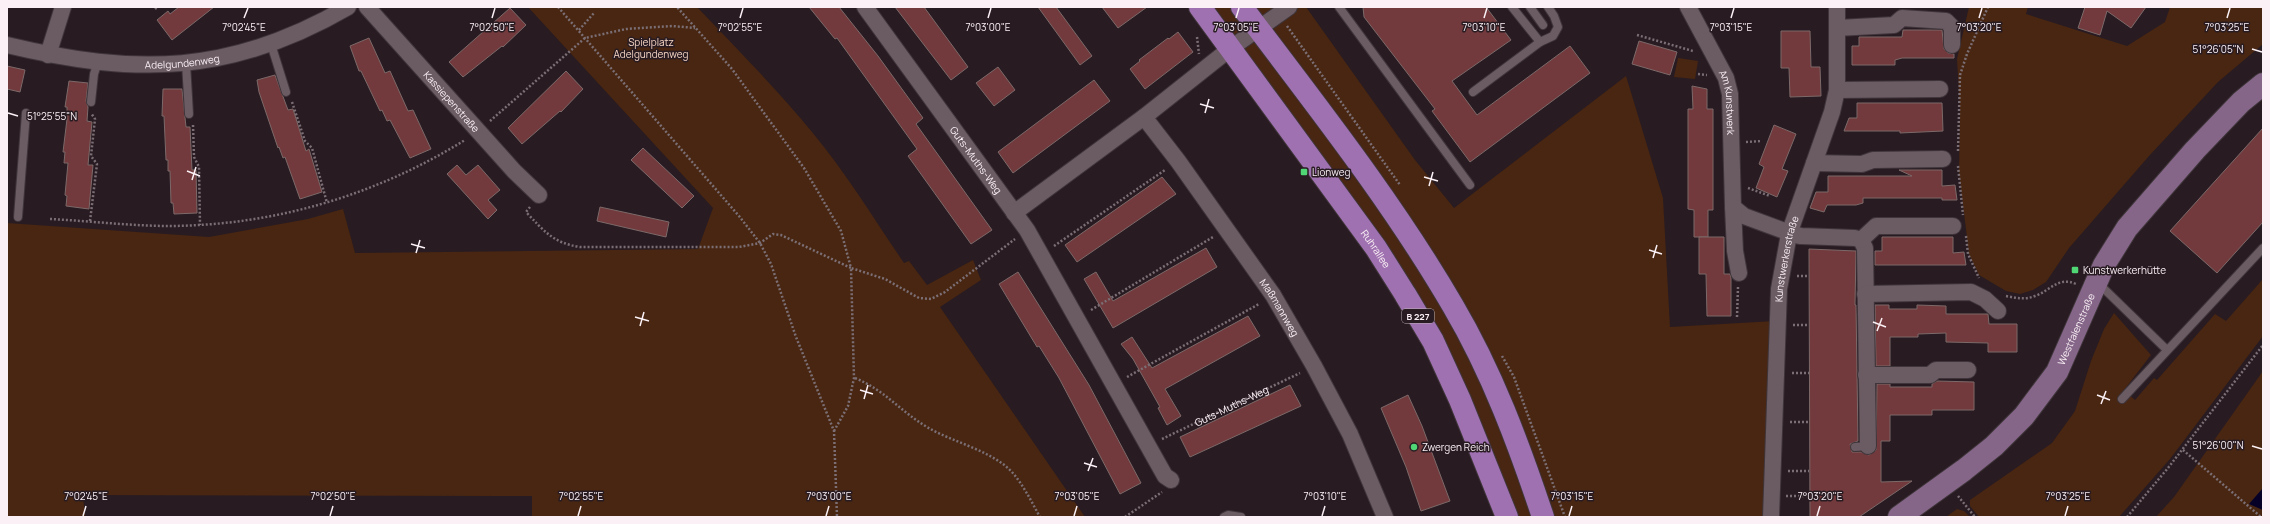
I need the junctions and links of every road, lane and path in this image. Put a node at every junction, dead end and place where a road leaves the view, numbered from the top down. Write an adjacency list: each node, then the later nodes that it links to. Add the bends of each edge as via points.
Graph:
1 (63, 7): 30 (street)
2 (348, 7): 26 (street, Adelgundenweg)
3 (367, 7): 43 (street, Kassiepenstraße)
4 (558, 7): 21 (path)
5 (677, 7): 19 (path)
6 (865, 7): 53 (street, Guts-Muths-Weg)
7 (1200, 7): 29 (main road, Ruhrallee / B 227)
8 (1242, 7): 22 (main road)
9 (1289, 7): 22 (street)
10 (1339, 7): 47 (lane)
11 (1512, 7): 25 (lane)
12 (1530, 7): 18 (lane)
13 (1548, 7): 25 (lane, via 1558,27 1553,36)
14 (1688, 7): 31 (street, Am Kunstwerk)
15 (1837, 7): 20 (street, Kunstwerkerstraße)
16 (1988, 7): 44 (path, via 1960,75)
17 (594, 13): 21 (path)
18 (1543, 25)
19 (695, 28): 24 (path, via 642,28 610,31); 66 (path, via 732,69 809,175 841,231)
20 (1837, 28): 27 (street, via 1894,25 1902,18 1946,21 1952,27); 36 (street, Kunstwerkerstraße)
21 (578, 30): 24 (path)
22 (1259, 30): 29 (street); 110 (main road, via 1378,192 1454,307 1493,383)
23 (1637, 35): 31 (path)
24 (585, 38): 43 (path); 63 (path)
25 (1540, 42): 38 (lane)
26 (271, 44): 33 (street, Adelgundenweg, via 223,57); 37 (lane)
27 (1952, 44)
28 (7, 45): 30 (street, Adelgundenweg)
29 (1231, 48): 42 (street); 109 (main road, Ruhrallee / B 227, via 1376,248 1433,341 1460,400)
30 (48, 55): 32 (street, Adelgundenweg)
31 (1715, 57): 52 (street, Am Kunstwerk, via 1726,78 1730,94)
32 (98, 62): 33 (street, Adelgundenweg, via 156,66); 39 (lane)
33 (186, 63): 41 (lane)
34 (2263, 84): 72 (main road, Westfalenstraße, via 2236,107 2151,198 2127,228)
35 (1940, 89): 36 (street)
36 (1837, 90): 46 (street, Kunstwerkerstraße)
37 (286, 92): 51 (path, via 295,107 305,141 312,148)
38 (1473, 92)
39 (91, 102): 56 (path, via 90,112 95,120 91,156 96,164)
40 (26, 113): 54 (lane)
41 (189, 114): 57 (path, via 193,124 194,157 199,167)
42 (1144, 117): 45 (street, Maßmannweg); 53 (street)
43 (479, 131): 49 (street, Kassiepenstraße); 51 (path, via 406,173)
44 (1953, 160): 46 (street, via 1873,160 1862,164); 58 (path)
45 (1178, 161): 59 (street, Maßmannweg); 65 (path)
46 (1814, 163): 61 (street, Kunstwerkerstraße)
47 (1470, 185)
48 (1761, 192): 50 (path)
49 (538, 195): 63 (path, via 526,212 551,238 563,244 580,247 739,247)
50 (1770, 196)
51 (327, 203): 57 (path, via 266,217)
52 (1733, 207): 61 (street, via 1744,216); 67 (street, Am Kunstwerk)
53 (1014, 212): 60 (street, Guts-Muths-Weg)
54 (18, 217)
55 (50, 219): 56 (path)
56 (90, 221): 57 (path, via 170,226)
57 (200, 225)
58 (1961, 226): 62 (street, via 1876,226); 70 (path, via 1968,254 1977,276)
59 (1227, 228): 74 (street, Maßmannweg); 78 (path)
60 (1027, 230): 65 (street, Guts-Muths-Weg); 66 (path, via 931,300 919,298 885,279)
61 (1790, 233): 62 (street, via 1801,236 1844,236); 101 (street, Kunstwerkerstraße, via 1783,260 1777,316)
62 (1861, 240): 73 (street, via 1865,248)
63 (760, 243): 66 (path, via 773,234 781,235); 93 (path, via 771,264 796,337)
64 (2263, 248): 82 (lane)
65 (1042, 254): 78 (street, Guts-Muths-Weg)
66 (851, 268): 88 (path)
67 (1739, 273): 77 (path)
68 (1796, 276): 69 (path)
69 (1809, 276)
70 (1983, 281)
71 (2070, 281): 75 (path, via 2053,284 2036,296 2022,299)
72 (2096, 282): 82 (lane); 100 (main road, Westfalenstraße, via 2057,372 2024,416 1994,446)
73 (1865, 294): 76 (street, via 1971,292 1985,299); 87 (street)
74 (1274, 295): 83 (street, Maßmannweg); 89 (path)
75 (2002, 295)
76 (1998, 311)
77 (1737, 317)
78 (1076, 319): 89 (street, Guts-Muths-Weg)
79 (1797, 325): 80 (path)
80 (1809, 325)
81 (2263, 345): 96 (path)
82 (2167, 350): 90 (lane)
83 (1314, 366): 94 (path, Guts-Muths-Weg); 108 (street, Maßmannweg, via 1350,434)
84 (1968, 370): 87 (street, via 1936,370 1930,375)
85 (1793, 373): 86 (path)
86 (1809, 373)
87 (1866, 375): 95 (street)
88 (854, 378): 93 (path, via 848,406); 104 (path, via 874,386 927,427 1009,469 1019,480)
89 (1114, 384): 94 (street, Guts-Muths-Weg)
90 (2122, 399)
91 (1793, 422): 92 (path)
92 (1809, 422)
93 (834, 431): 103 (path)
94 (1149, 446): 99 (street, Guts-Muths-Weg, via 1165,476)
95 (1861, 446)
96 (2182, 450): 114 (path); 115 (path)
97 (1793, 471): 98 (path)
98 (1809, 472)
99 (1171, 480): 105 (path, via 1156,496)
100 (1948, 483): 112 (main road, Westfalenstraße); 113 (path)
101 (1771, 496): 102 (path); 111 (street, Kunstwerkerstraße)
102 (1810, 496)
103 (837, 517)
104 (1040, 517)
105 (1125, 517)
106 (1224, 517): 107 (lane)
107 (1241, 517)
108 (1385, 517)
109 (1507, 517)
110 (1543, 517)
111 (1771, 517)
112 (1899, 517)
113 (1975, 517)
114 (2126, 517)
115 (2261, 517)

